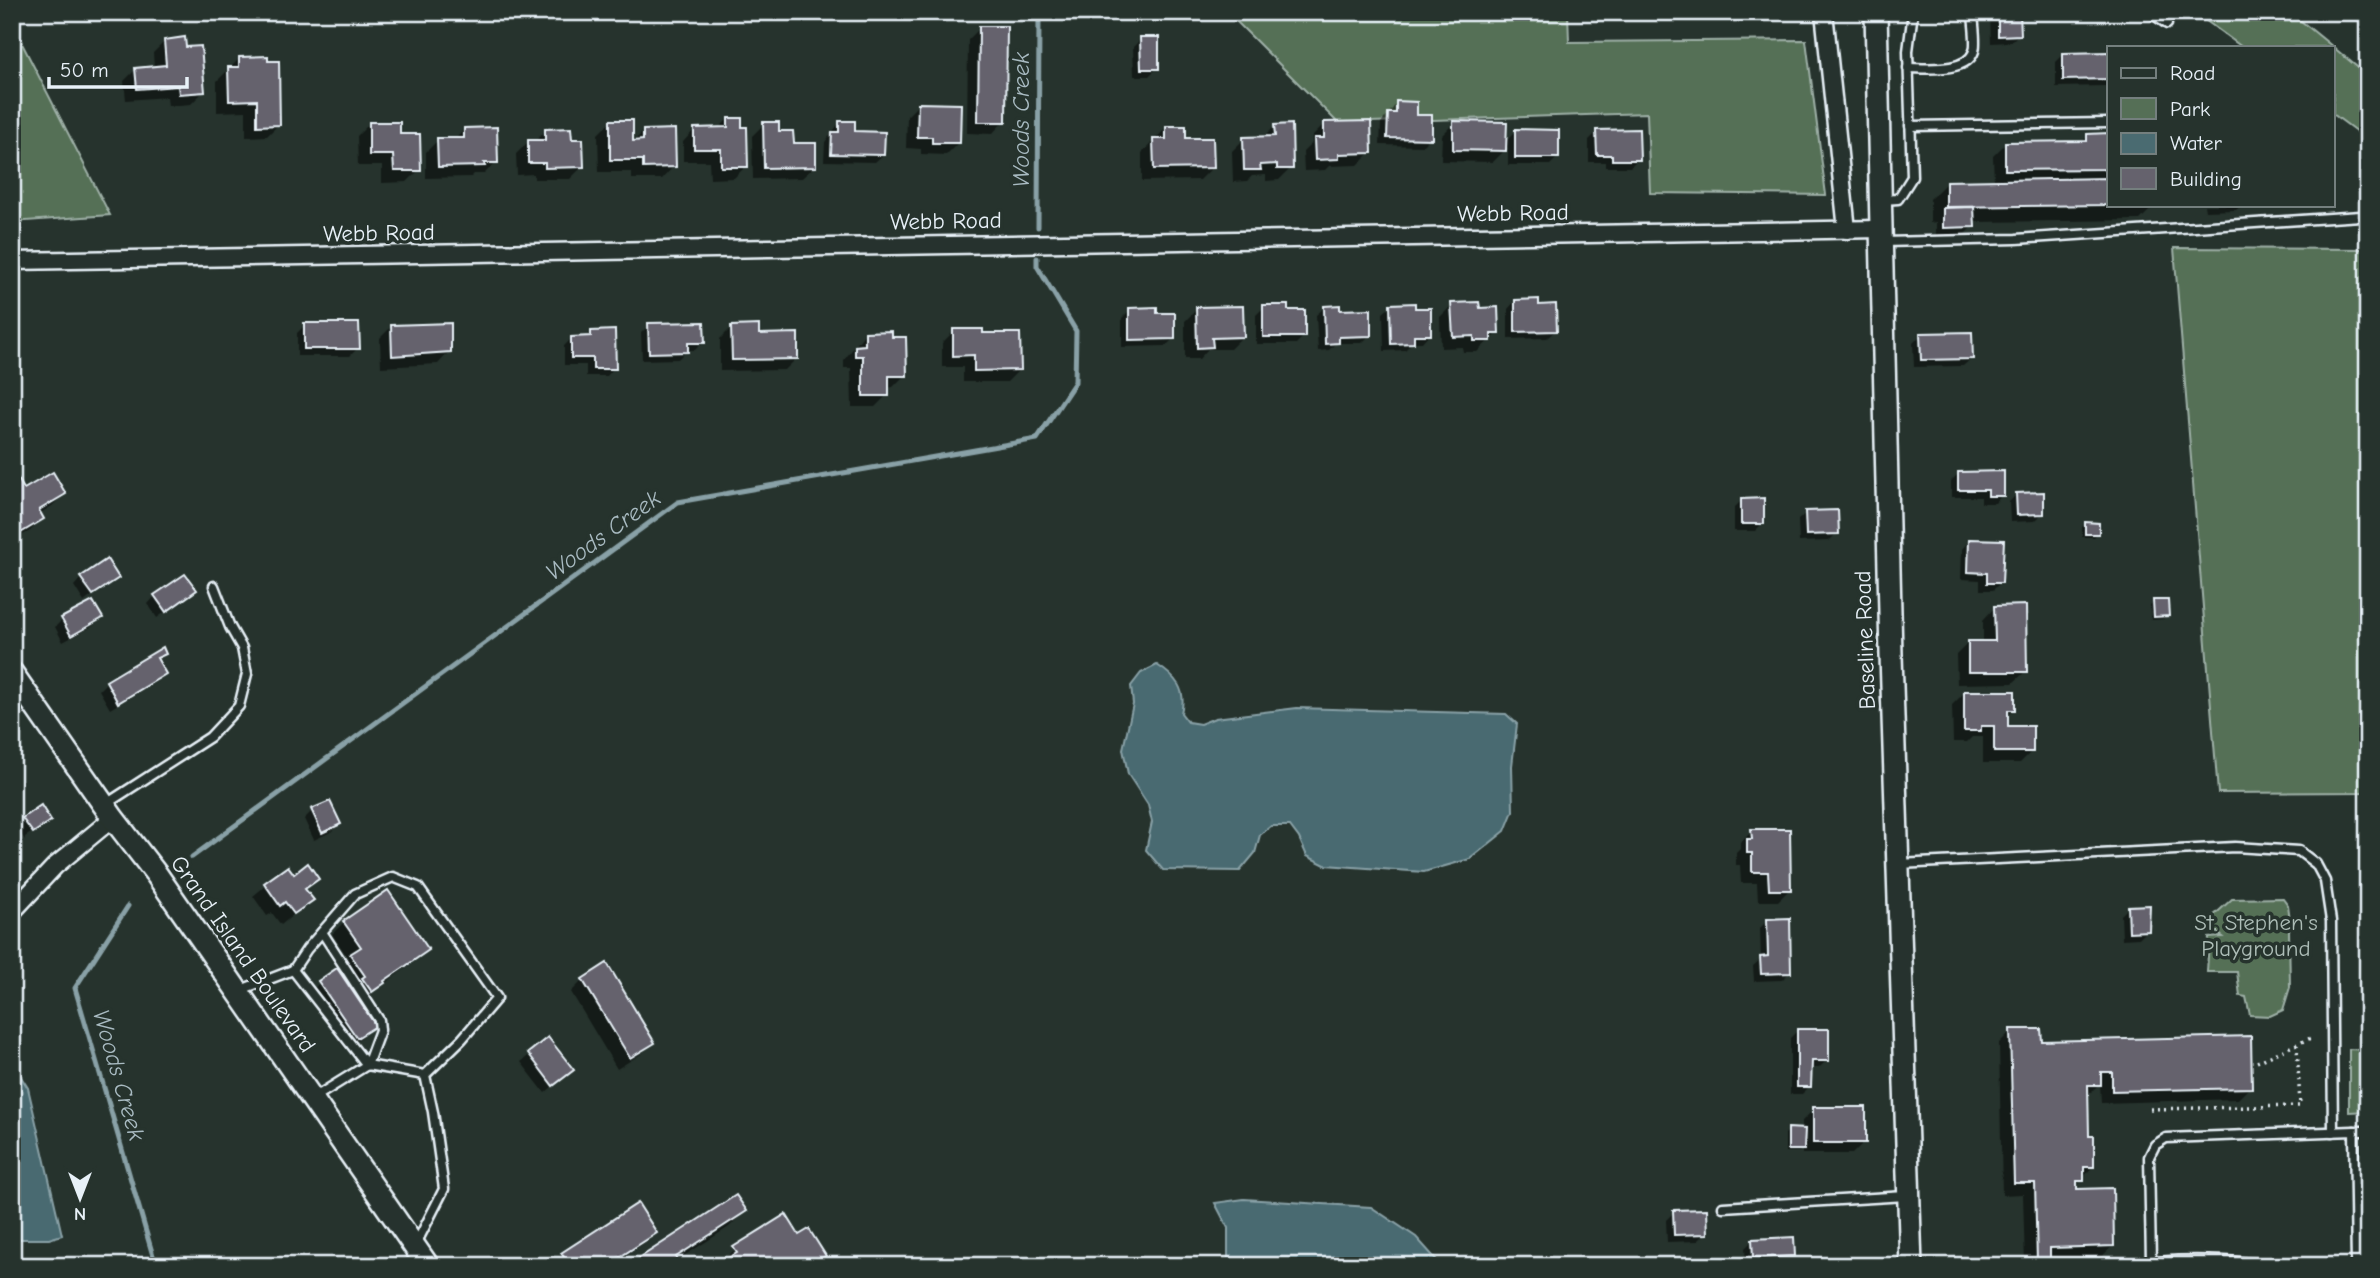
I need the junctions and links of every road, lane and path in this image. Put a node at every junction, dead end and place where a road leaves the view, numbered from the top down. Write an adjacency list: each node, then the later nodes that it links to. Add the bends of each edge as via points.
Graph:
1 (1824, 12): 12 (street)
2 (1876, 12): 10 (street, Baseline Road)
3 (1913, 12): 7 (lane)
4 (1973, 12): 7 (lane, via 1974,51 1965,62 1947,68)
5 (2150, 12): 6 (lane)
6 (2167, 24)
7 (1908, 68): 9 (lane)
8 (2107, 123): 9 (lane)
9 (1910, 126): 10 (lane, via 1912,177 1898,199)
10 (1880, 200): 13 (street, Baseline Road)
11 (2361, 216): 13 (lane, via 2016,239)
12 (1847, 230): 13 (street, Webb Road); 14 (street, Webb Road)
13 (1880, 236): 18 (street, Baseline Road)
14 (12, 261)
15 (214, 586): 17 (lane, via 242,648 247,674 239,706 210,737)
16 (12, 673): 17 (street, Grand Island Boulevard)
17 (108, 812): 19 (street); 22 (street, Grand Island Boulevard)
18 (1899, 864): 32 (lane, via 2235,847 2299,851 2316,864 2325,881 2331,922); 33 (street, Baseline Road)
19 (12, 912)
20 (321, 932): 21 (lane); 26 (lane, via 379,1020 380,1030); 27 (lane, via 355,894 393,877 418,887 498,998)
21 (293, 970): 22 (lane); 26 (lane)
22 (237, 991): 28 (street, Grand Island Boulevard)
23 (2313, 1037): 24 (path)
24 (2297, 1045): 25 (path); 29 (path, via 2300,1105)
25 (2258, 1062)
26 (367, 1065): 27 (lane); 28 (lane)
27 (425, 1075): 35 (lane, via 444,1188)
28 (312, 1099): 35 (street, Grand Island Boulevard)
29 (2150, 1110)
30 (2354, 1131): 31 (lane); 32 (lane); 41 (lane)
31 (2368, 1131)
32 (2333, 1132): 36 (lane, via 2166,1138 2155,1145 2149,1157)
33 (1909, 1196): 34 (lane); 38 (street, Baseline Road)
34 (1723, 1207)
35 (414, 1246): 37 (street, Grand Island Boulevard)
36 (2151, 1261): 39 (lane); 40 (lane, via 2222,1259)
37 (428, 1266)
38 (1910, 1266)
39 (2127, 1266)
40 (2290, 1266)
41 (2356, 1266)

